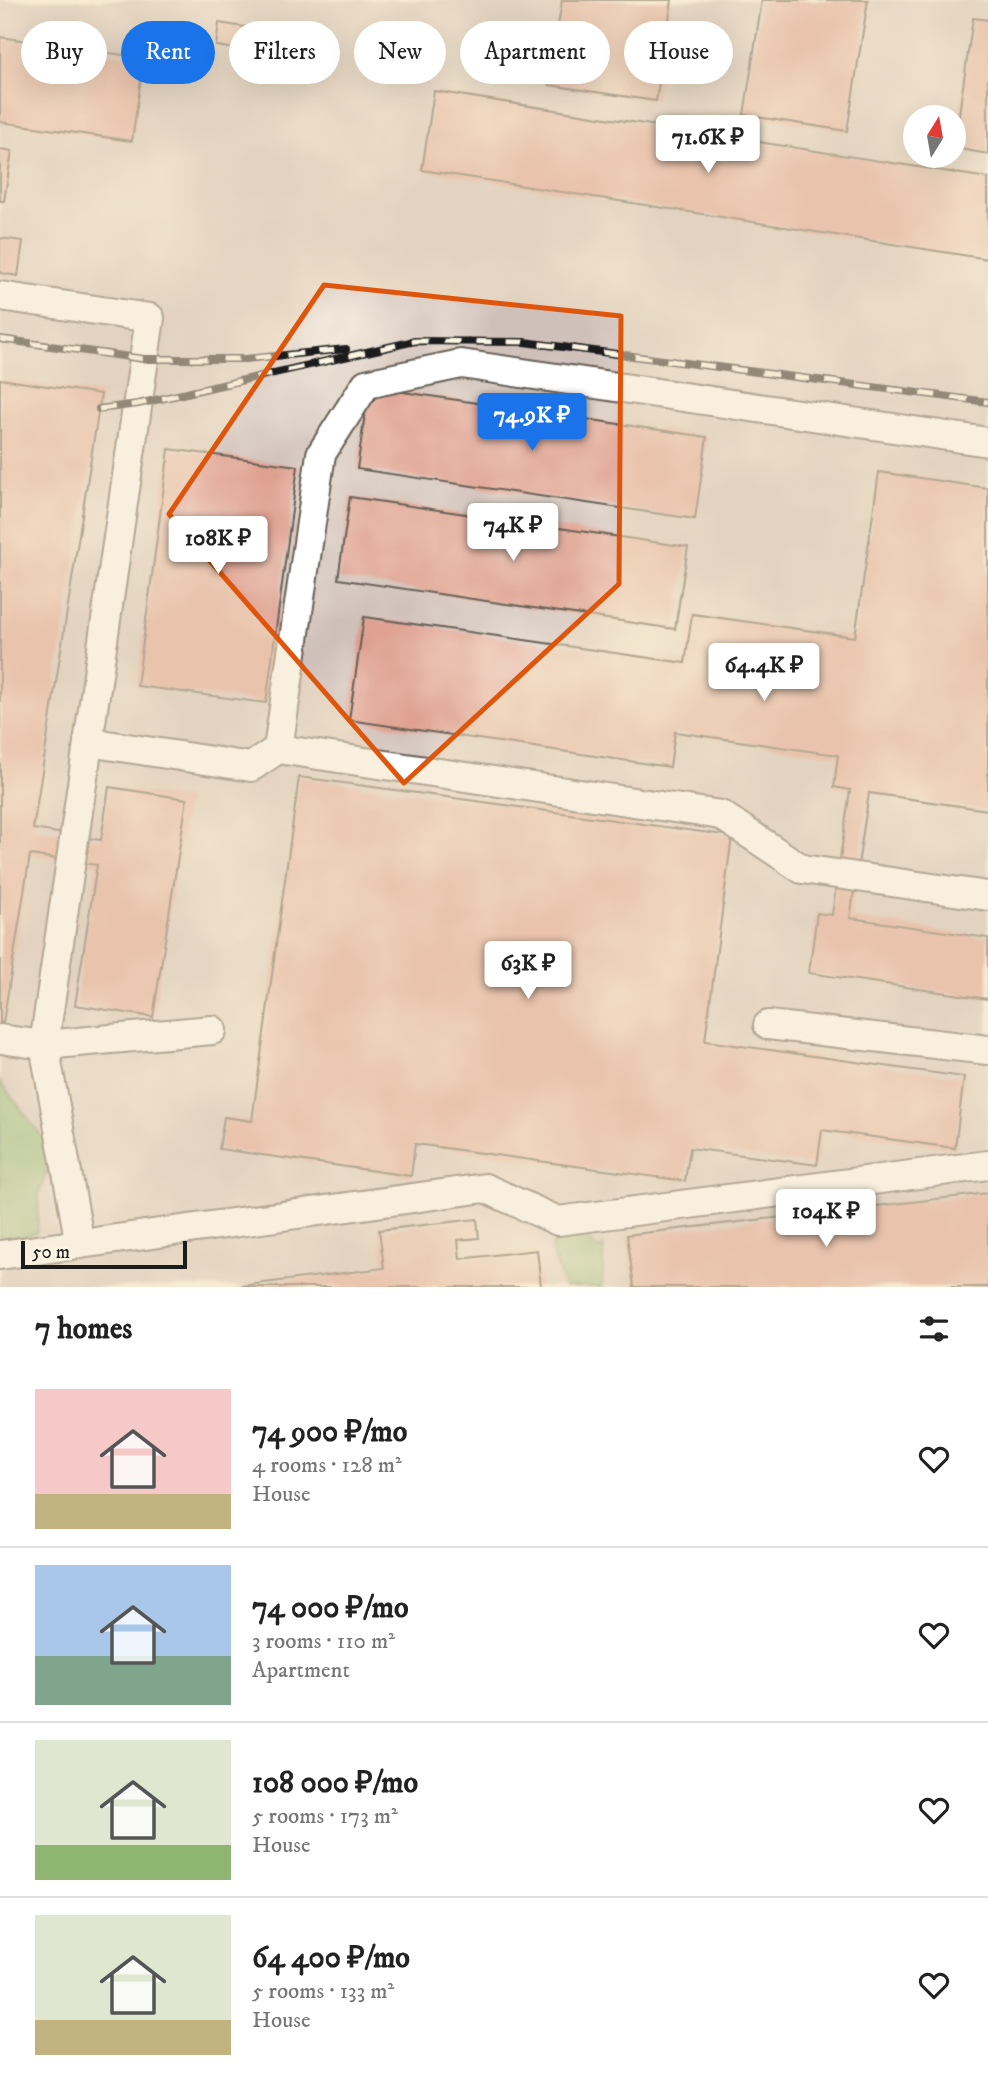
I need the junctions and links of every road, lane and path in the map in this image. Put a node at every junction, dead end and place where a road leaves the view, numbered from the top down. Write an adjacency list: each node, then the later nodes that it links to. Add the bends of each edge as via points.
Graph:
1 (0, 296): 3 (lane, via 150,318)
2 (988, 442): 4 (lane, via 461,364 366,384 321,454)
3 (88, 742): 4 (lane, via 251,766); 9 (lane)
4 (278, 749): 5 (lane, via 721,815 802,869)
5 (988, 896)
6 (768, 1026): 10 (lane)
7 (212, 1030): 9 (lane)
8 (0, 1039): 9 (lane)
9 (44, 1045): 12 (lane)
10 (988, 1051)
11 (988, 1165): 12 (lane, via 558,1221 485,1188)
12 (80, 1244): 13 (lane)
13 (0, 1255)

